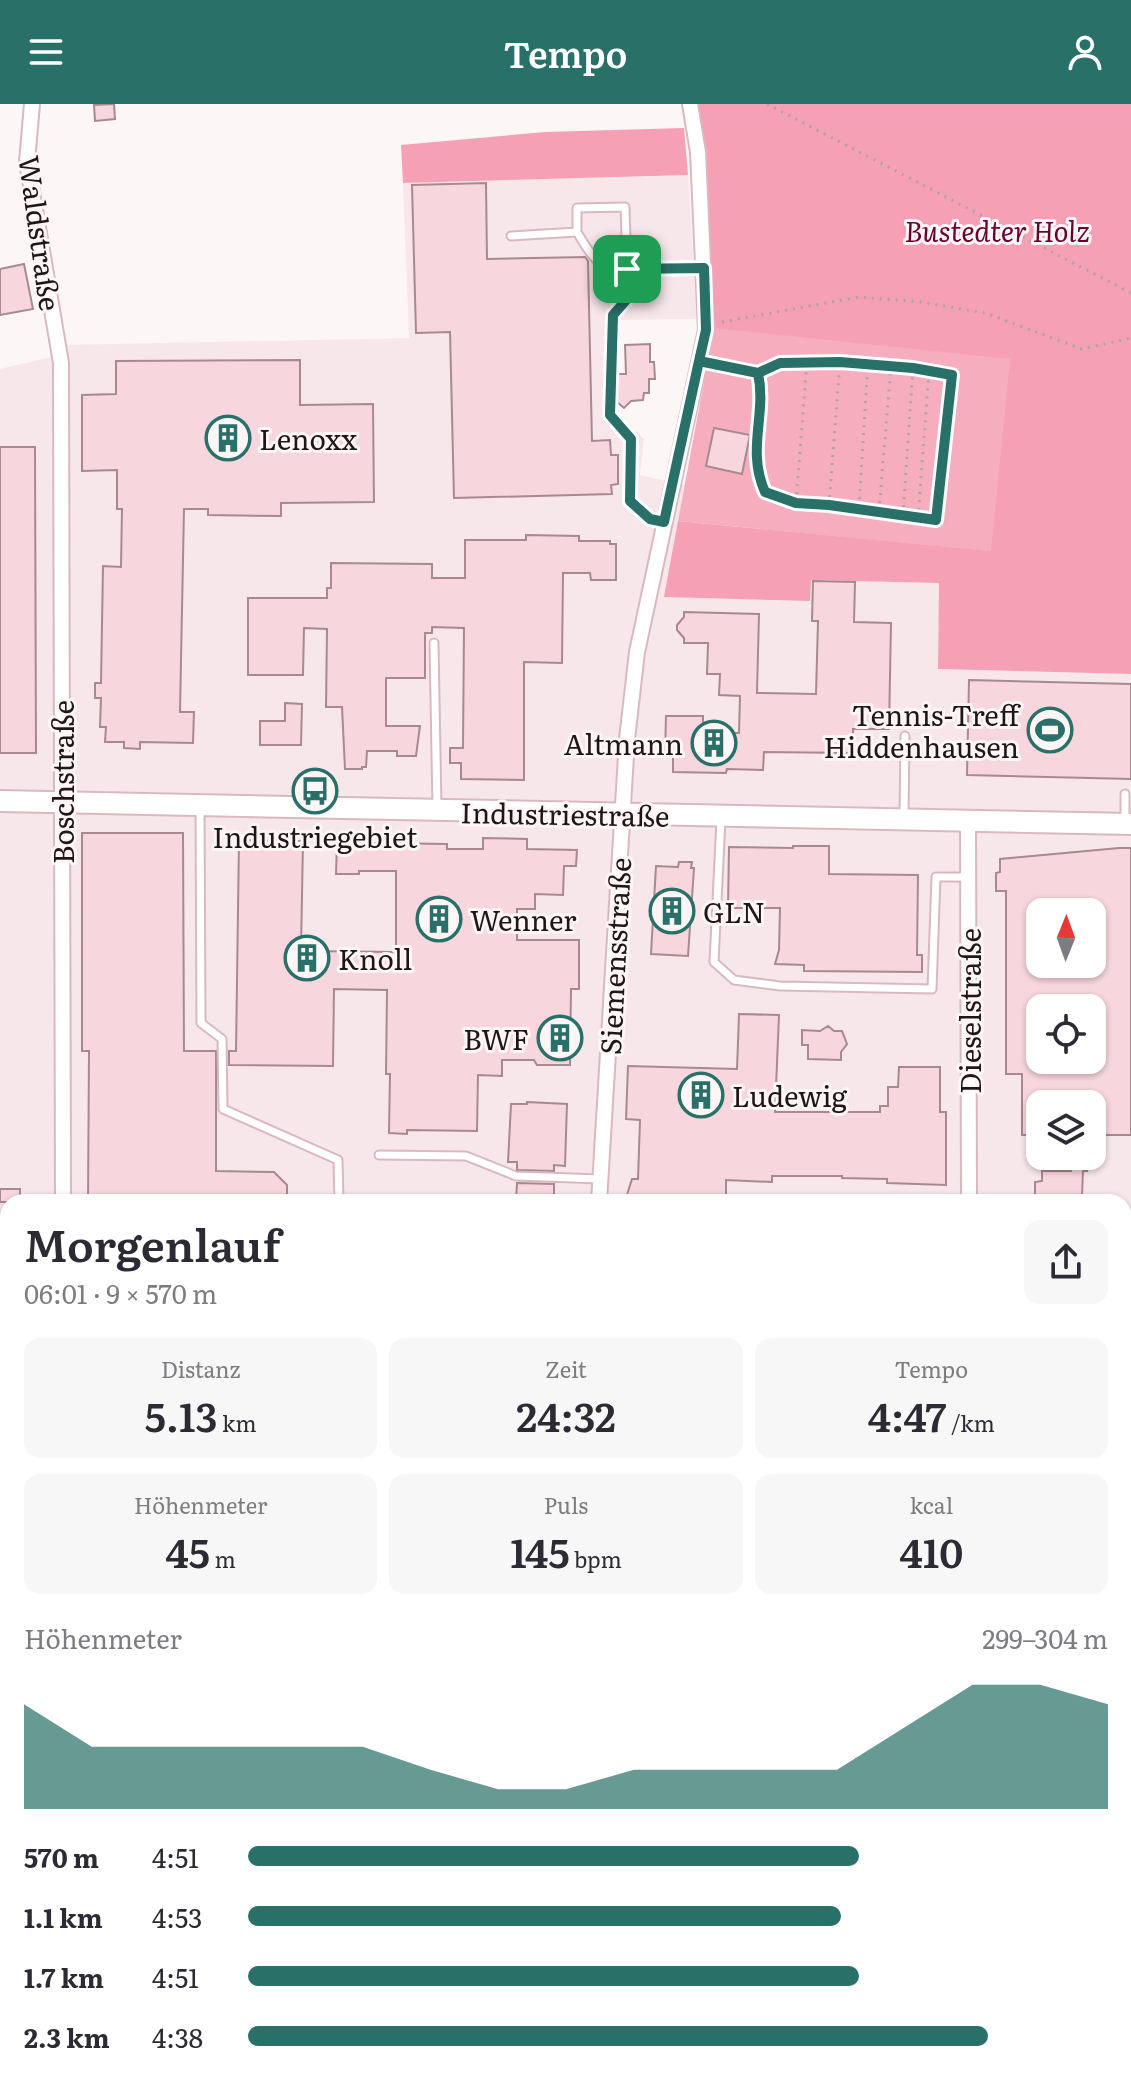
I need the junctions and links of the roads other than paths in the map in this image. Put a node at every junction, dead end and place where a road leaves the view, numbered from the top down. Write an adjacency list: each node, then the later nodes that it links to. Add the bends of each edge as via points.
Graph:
1 (32, 104): 7 (street, Waldstraße, via 27,162)
2 (690, 104): 5 (street, Siemensstraße)
3 (577, 232): 4 (lane); 6 (lane, via 594,259 613,269); 6 (lane, via 577,208 625,207)
4 (511, 236)
5 (704, 268): 6 (lane); 8 (street, Siemensstraße, via 706,325)
6 (627, 269): 8 (lane, via 627,299 613,315 610,415 631,439 630,501 650,519)
7 (61, 363): 13 (street, Boschstraße)
8 (664, 521): 16 (street, Siemensstraße, via 637,652)
9 (434, 643): 15 (lane)
10 (905, 736): 18 (lane)
11 (1125, 794): 20 (lane)
12 (0, 801): 13 (street, Industriestraße)
13 (62, 802): 14 (street, Industriestraße); 24 (street, Boschstraße)
14 (200, 805): 15 (street, Industriestraße); 25 (lane, via 201,1023 222,1039 223,1109 338,1160)
15 (437, 810): 16 (street, Industriestraße)
16 (622, 814): 17 (street, Industriestraße); 23 (street, Siemensstraße)
17 (721, 816): 18 (street, Industriestraße); 21 (lane, via 714,962 734,980 932,989 936,877)
18 (904, 819): 19 (street, Industriestraße)
19 (968, 820): 20 (street, Industriestraße); 21 (street, Dieselstraße)
20 (1128, 824)
21 (968, 877): 27 (street, Dieselstraße)
22 (379, 1155): 23 (lane, via 466,1156 516,1176)
23 (600, 1179): 26 (street, Siemensstraße)
24 (63, 1194)
25 (339, 1194)
26 (599, 1194)
27 (969, 1194)

